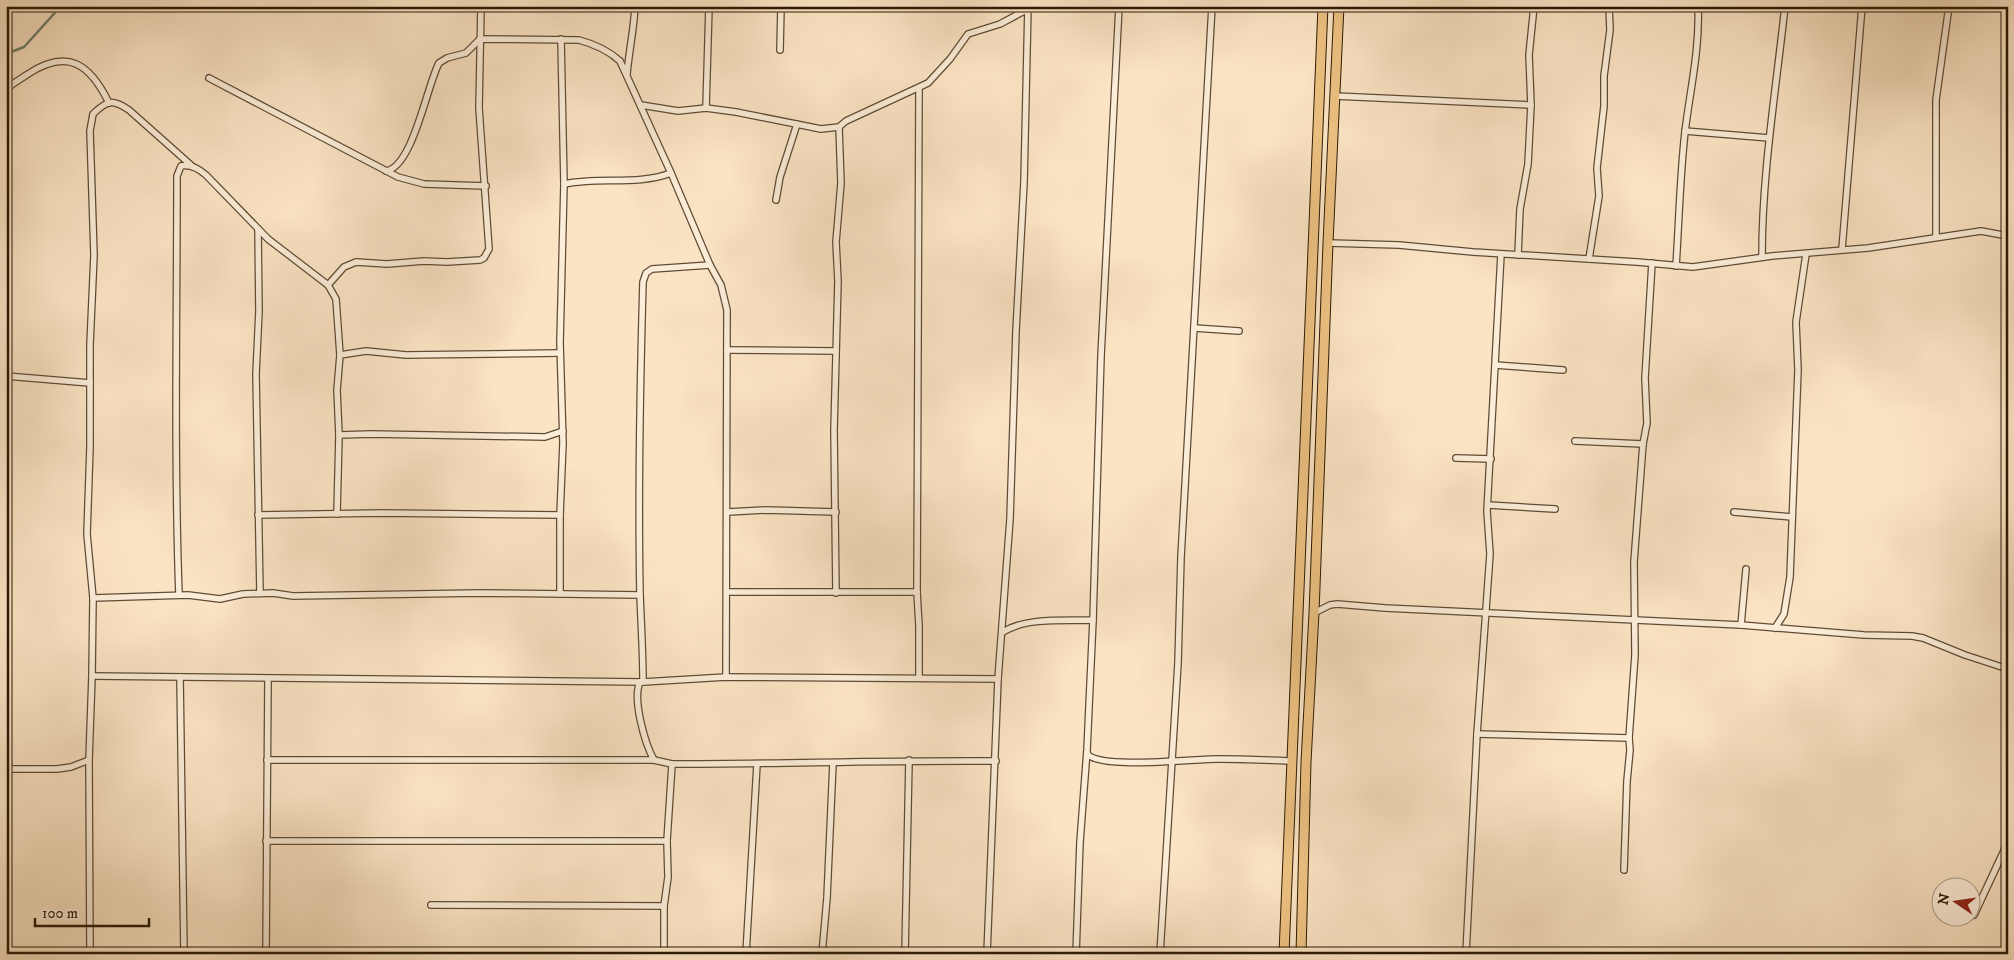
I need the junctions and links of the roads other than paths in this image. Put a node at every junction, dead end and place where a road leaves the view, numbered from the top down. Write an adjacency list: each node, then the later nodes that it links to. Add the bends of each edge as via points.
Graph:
1 (482, 6): 16 (street)
2 (634, 6): 19 (street)
3 (709, 6): 27 (street)
4 (781, 6): 18 (street)
5 (1119, 6): 90 (street, via 1101,356)
6 (1212, 6): 52 (street)
7 (1323, 6): 68 (main road)
8 (1339, 6): 23 (main road)
9 (1534, 6): 26 (street, via 1529,55)
10 (1609, 6): 47 (street, via 1610,30 1597,168 1599,196)
11 (1698, 6): 30 (street, via 1698,46)
12 (1784, 6): 31 (street)
13 (1862, 6): 42 (street)
14 (1949, 6): 40 (street, via 1936,100)
15 (1028, 8): 21 (street, via 1000,24 968,34 940,71); 94 (street, via 1024,182)
16 (480, 39): 17 (street); 33 (street, via 466,52 439,63 414,135 399,163); 36 (street, via 480,108)
17 (562, 39): 19 (street, via 589,42 612,54); 35 (street)
18 (780, 50)
19 (628, 74): 25 (street)
20 (209, 78): 33 (street)
21 (919, 88): 29 (street, via 846,120); 81 (street)
22 (6, 90): 24 (street, via 36,69 54,61 67,60 88,72)
23 (1335, 96): 26 (street); 41 (main road)
24 (110, 102): 32 (street, via 117,102 129,110); 61 (street, via 95,112 91,120 94,255)
25 (641, 105): 27 (street, via 685,111); 34 (street)
26 (1531, 105): 45 (street)
27 (706, 108): 28 (street)
28 (797, 124): 29 (street, via 821,129); 37 (street)
29 (839, 127): 55 (street, via 841,183 836,242)
30 (1685, 131): 31 (street); 50 (street)
31 (1769, 138): 46 (street)
32 (192, 166): 38 (street, via 206,175); 85 (street, via 181,166 177,176)
33 (386, 171): 36 (street, via 409,182)
34 (671, 173): 35 (street, via 645,180 590,180); 49 (street)
35 (564, 184): 56 (street)
36 (486, 186): 51 (street, via 489,249 484,258 387,264 356,262 344,267)
37 (776, 200)
38 (258, 229): 51 (street); 76 (street)
39 (2008, 236): 40 (street, via 1981,231)
40 (1936, 237): 42 (street)
41 (1328, 242): 43 (street); 69 (main road)
42 (1842, 249): 44 (street)
43 (1501, 254): 45 (street); 58 (street)
44 (1806, 254): 46 (street); 78 (street, via 1797,317)
45 (1518, 255): 47 (street)
46 (1762, 257): 50 (street, via 1715,265)
47 (1588, 259): 48 (street)
48 (1652, 264): 50 (street); 65 (street, via 1645,378 1647,423)
49 (710, 265): 54 (street, via 721,285 727,310); 86 (street, via 652,269 646,273 643,282)
50 (1676, 266)
51 (328, 285): 57 (street, via 338,306)
52 (1194, 328): 53 (street); 111 (street)
53 (1239, 331)
54 (726, 350): 55 (street); 72 (street)
55 (836, 350): 73 (street)
56 (560, 352): 57 (street, via 406,354 366,351); 62 (street)
57 (340, 354): 63 (street, via 337,390)
58 (1494, 365): 59 (street); 67 (street)
59 (1563, 370)
60 (6, 376): 61 (street)
61 (90, 383): 87 (street, via 87,534)
62 (563, 431): 63 (street, via 551,436 531,437); 77 (street)
63 (339, 435): 75 (street)
64 (1575, 442): 65 (street)
65 (1643, 444): 91 (street, via 1634,562)
66 (1456, 458): 67 (street)
67 (1491, 459): 70 (street)
68 (1302, 504): 69 (main road); 113 (main road)
69 (1318, 505): 89 (main road)
70 (1488, 506): 71 (street); 88 (street, via 1490,554)
71 (1554, 509)
72 (728, 512): 73 (street); 80 (street)
73 (836, 512): 83 (street)
74 (1734, 512): 78 (street)
75 (336, 514): 76 (street); 77 (street)
76 (258, 515): 82 (street)
77 (560, 515): 84 (street)
78 (1792, 517): 93 (street, via 1787,602)
79 (1746, 569): 92 (street)
80 (727, 592): 83 (street); 98 (street)
81 (917, 592): 83 (street); 99 (street)
82 (260, 593): 84 (street, via 302,596); 85 (street, via 220,599)
83 (836, 593)
84 (560, 594): 86 (street)
85 (179, 595): 87 (street)
86 (640, 595): 102 (street)
87 (93, 598): 96 (street)
88 (1486, 612): 89 (street, via 1337,604); 91 (street); 104 (street)
89 (1314, 614): 136 (main road)
90 (1093, 620): 94 (street, via 1025,623); 106 (street)
91 (1634, 620): 92 (street); 105 (street)
92 (1740, 625): 93 (street)
93 (1775, 628): 95 (street, via 1912,636)
94 (1003, 632): 101 (street)
95 (2008, 669)
96 (92, 676): 97 (street); 107 (street)
97 (180, 677): 100 (street); 126 (street)
98 (726, 677): 99 (street); 102 (street)
99 (919, 677): 101 (street)
100 (268, 679): 102 (street); 108 (street)
101 (998, 679): 112 (street)
102 (643, 682): 109 (street, via 638,686 638,713)
103 (6, 728): 117 (street)
104 (1477, 734): 105 (street); 137 (street)
105 (1629, 738): 121 (street)
106 (1089, 758): 111 (street, via 1131,762); 133 (street, via 1080,842)
107 (88, 760): 117 (street, via 57,769); 125 (street)
108 (267, 760): 109 (street); 118 (street)
109 (654, 760): 115 (street)
110 (909, 760): 112 (street); 114 (street); 131 (street)
111 (1172, 760): 113 (street); 134 (street)
112 (996, 761): 132 (street)
113 (1292, 761): 135 (main road)
114 (833, 763): 116 (street); 130 (street)
115 (672, 764): 116 (street); 119 (street)
116 (757, 764): 129 (street)
117 (8, 769)
118 (266, 841): 119 (street); 127 (street)
119 (667, 841): 124 (street, via 668,877)
120 (2008, 842): 122 (street)
121 (1624, 870)
122 (1982, 898)
123 (431, 905): 124 (street)
124 (664, 906): 128 (street)
125 (90, 954)
126 (184, 954)
127 (266, 954)
128 (664, 954)
129 (746, 954)
130 (822, 954)
131 (905, 954)
132 (987, 954)
133 (1076, 954)
134 (1160, 954)
135 (1284, 954)
136 (1301, 954)
137 (1466, 954)

